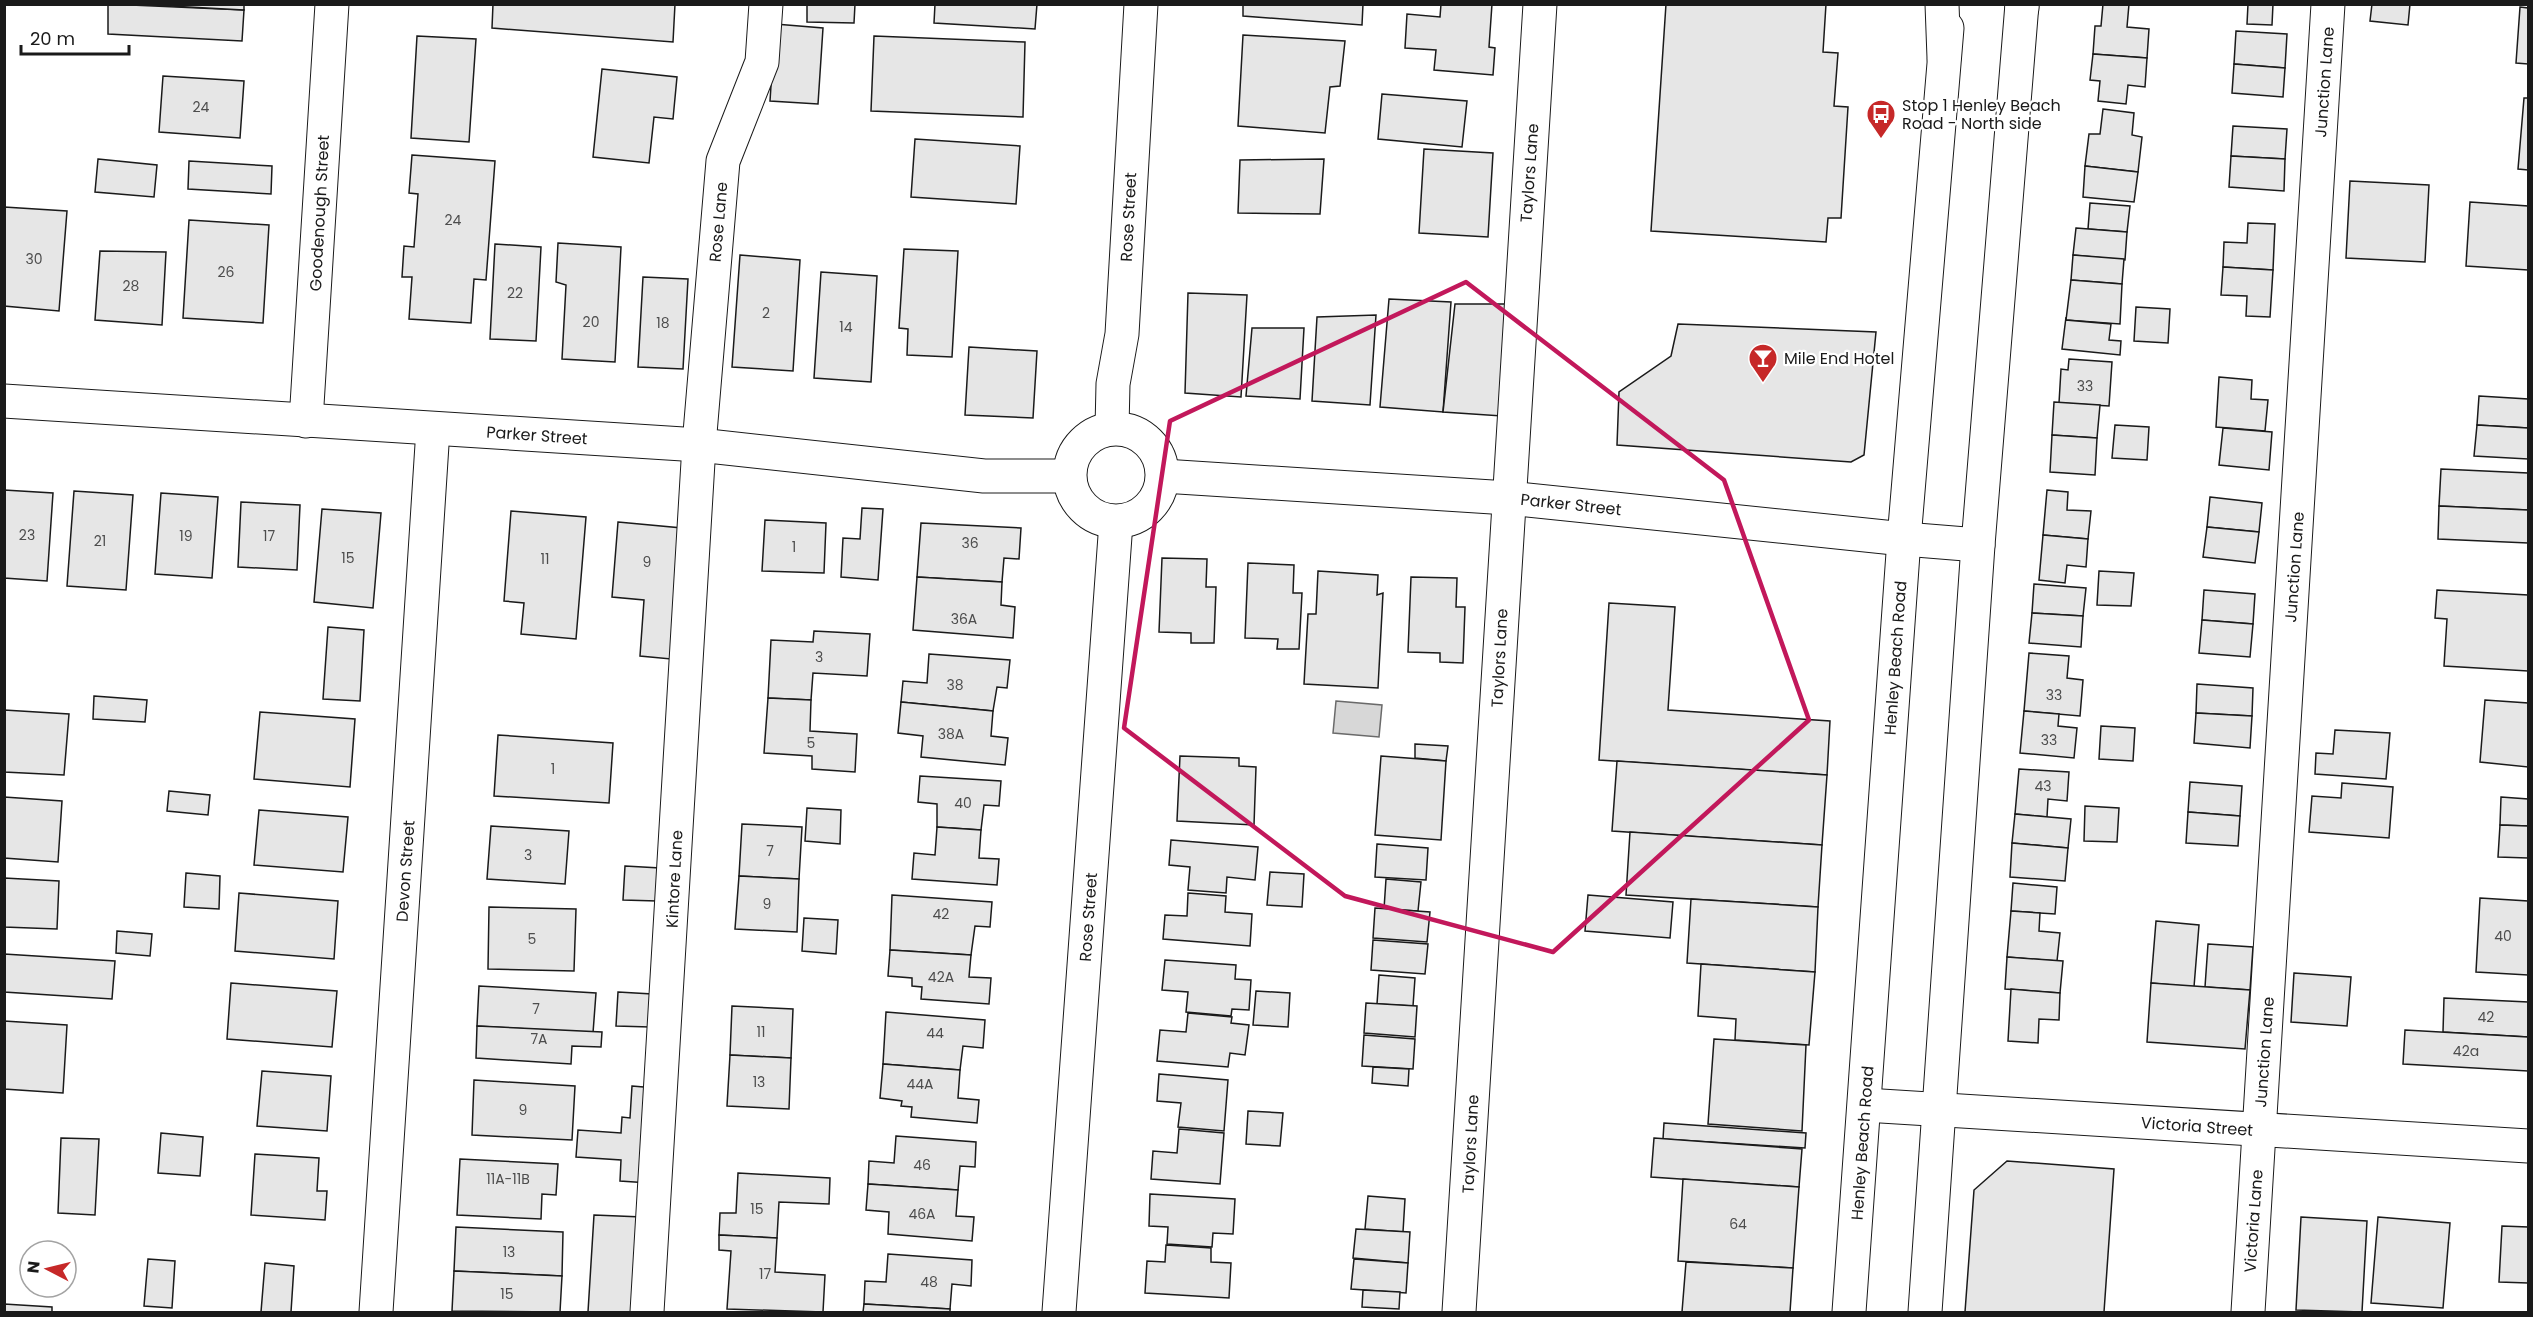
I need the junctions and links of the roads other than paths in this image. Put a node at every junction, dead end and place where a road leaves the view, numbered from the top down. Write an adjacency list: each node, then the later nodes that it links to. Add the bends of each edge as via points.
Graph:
1 (332, 4): 11 (main road, Goodenough Street)
2 (766, 4): 14 (main road, Rose Lane, via 762,62 723,161)
3 (1141, 4): 12 (main road, Rose Street, via 1122,334 1113,384)
4 (1540, 4): 17 (main road, Taylors Lane)
5 (1942, 4): 9 (main road)
6 (1950, 4): 9 (main road, Henley Beach Road)
7 (2328, 4): 23 (main road, Junction Lane)
8 (2022, 6): 20 (main road)
9 (1944, 58): 19 (main road, Henley Beach Road)
10 (4, 401): 11 (main road, Parker Street)
11 (306, 421): 13 (main road, Parker Street)
12 (1112, 428): 15 (main road, via 1095,433 1078,447); 16 (main road, via 1127,429 1145,439 1157,452)
13 (433, 429): 14 (main road, Parker Street); 25 (main road, Devon Street)
14 (699, 445): 15 (main road, Parker Street, via 984,476); 26 (main road, Kintore Lane)
15 (1069, 476): 18 (main road, via 1081,506 1098,518)
16 (1162, 476): 17 (main road, Parker Street); 18 (main road, via 1159,493 1143,513)
17 (1509, 498): 19 (main road, Parker Street); 28 (main road, Taylors Lane)
18 (1116, 522): 27 (main road, Rose Street)
19 (1904, 539): 20 (main road, Parker Street); 21 (main road, Henley Beach Road)
20 (1978, 545): 22 (main road)
21 (1865, 1106): 22 (main road, Victoria Street); 29 (main road, Henley Beach Road)
22 (1937, 1110): 23 (main road, Victoria Street); 30 (main road)
23 (2259, 1129): 24 (main road, Victoria Street); 31 (main road, Victoria Lane)
24 (2529, 1146)
25 (376, 1312)
26 (647, 1312)
27 (1059, 1312)
28 (1459, 1312)
29 (1849, 1312)
30 (1925, 1312)
31 (2248, 1312)

